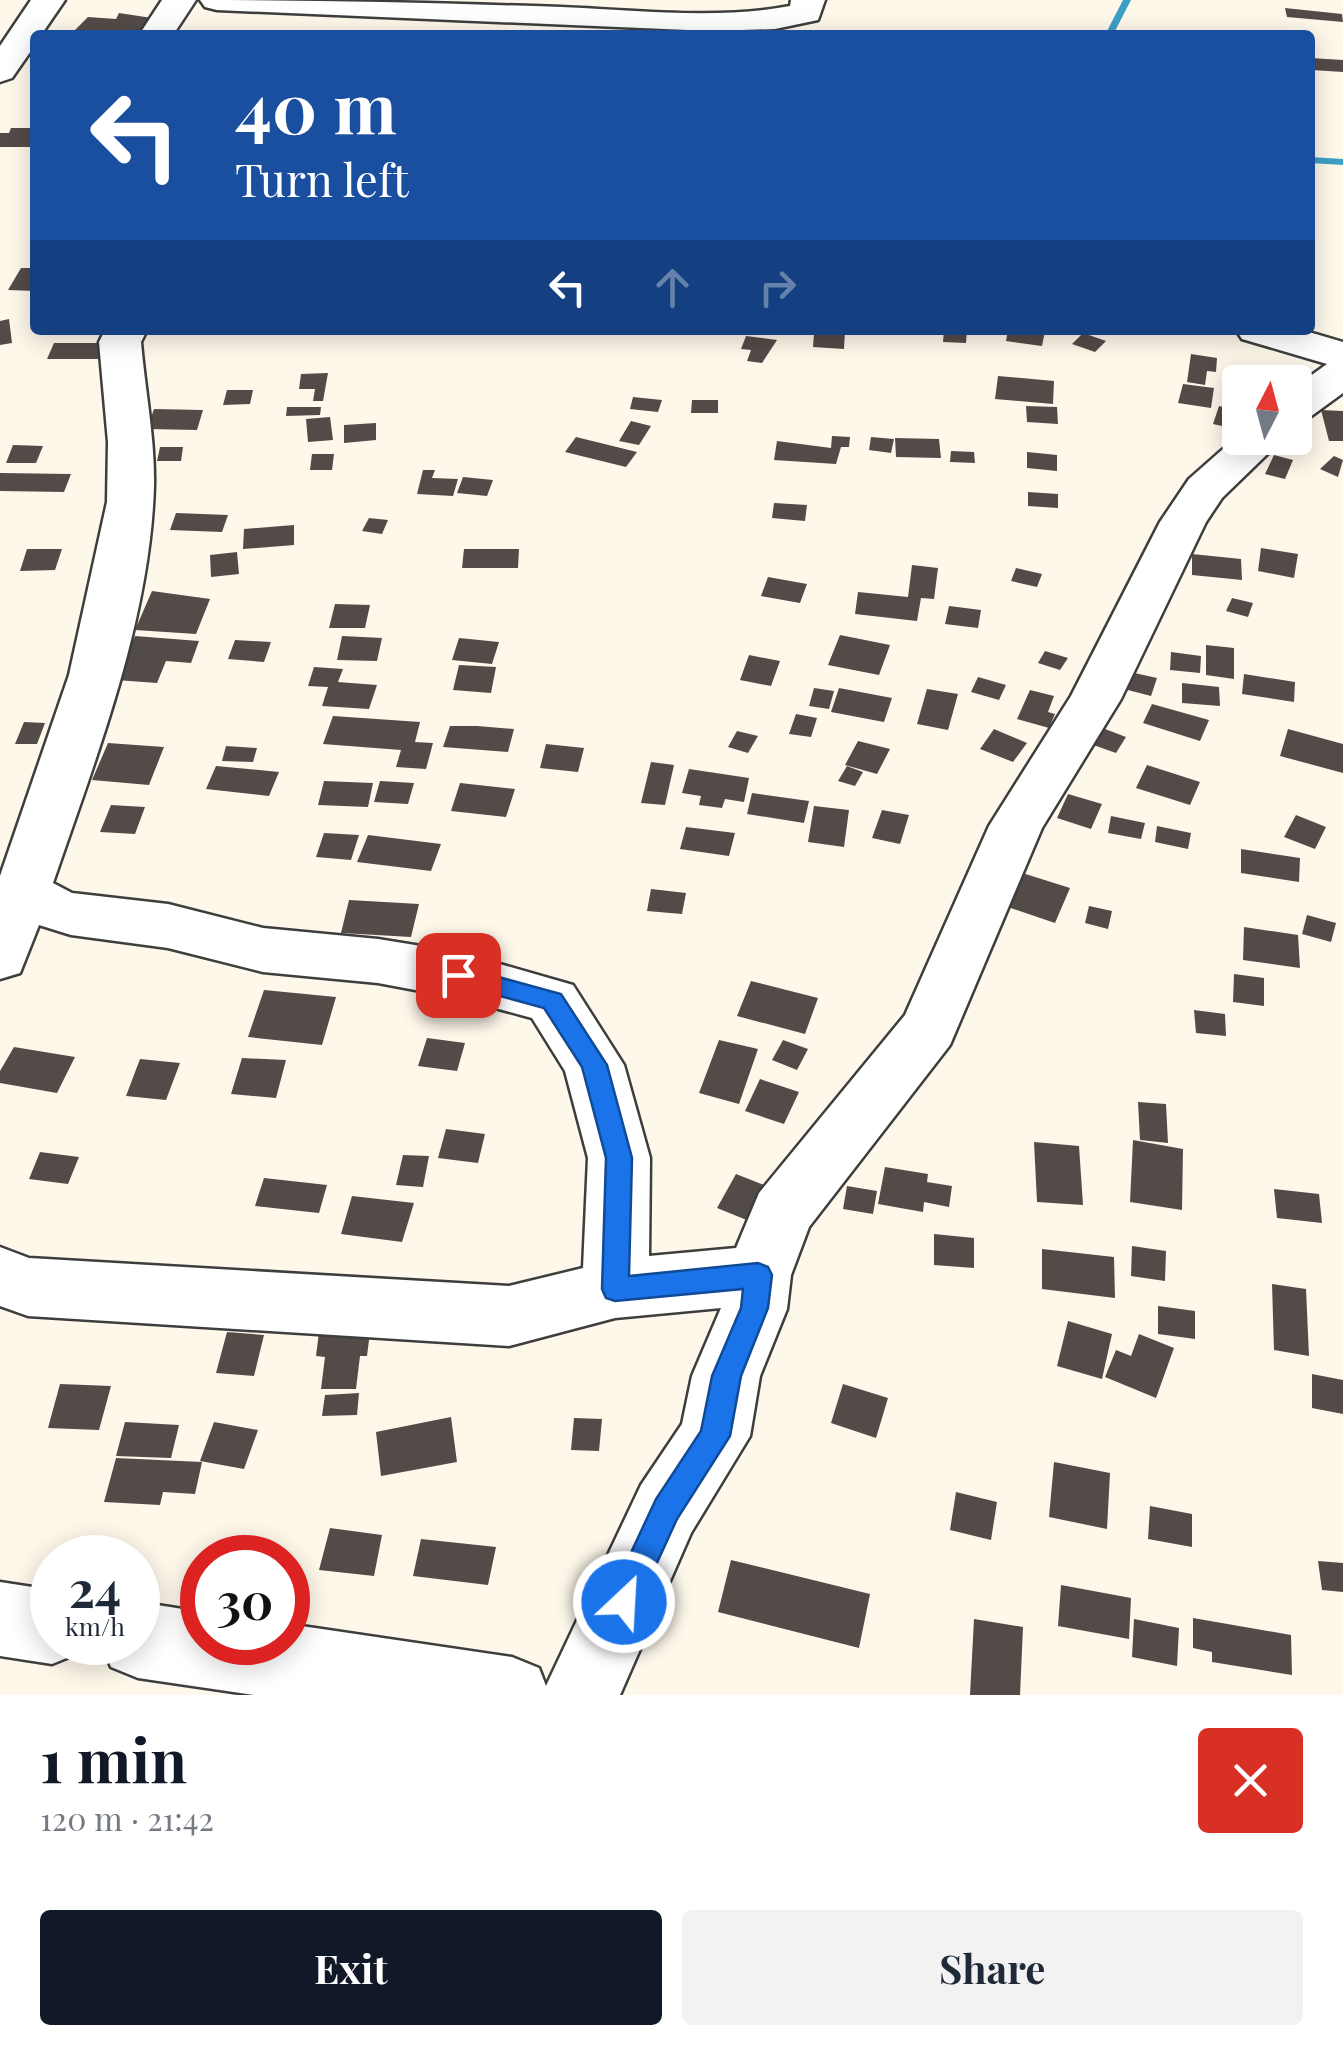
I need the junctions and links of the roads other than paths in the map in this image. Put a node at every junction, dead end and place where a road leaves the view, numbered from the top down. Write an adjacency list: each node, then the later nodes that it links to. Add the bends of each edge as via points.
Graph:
1 (48, 0): 6 (street)
2 (180, 0): 5 (street)
3 (217, 0): 4 (street, via 743,21 798,19)
4 (808, 0)
5 (159, 30)
6 (0, 71)
7 (124, 335): 15 (street, via 130,500 116,593)
8 (1274, 335): 9 (street)
9 (1343, 355)
10 (1343, 372): 11 (street)
11 (1312, 395)
12 (1243, 455): 17 (street, via 1205,489 1183,522 1096,699 1016,826 929,1028 782,1213)
13 (62, 819): 14 (street)
14 (0, 832)
15 (22, 891): 16 (street); 19 (street, via 71,914 168,926 263,950 378,960 552,1001 594,1065 619,1158)
16 (0, 957)
17 (758, 1275): 19 (street); 24 (street, via 715,1436 666,1509)
18 (0, 1276): 19 (street, via 28,1287 509,1316)
19 (615, 1289)
20 (0, 1619): 21 (street)
21 (30, 1624)
22 (160, 1643): 23 (street)
23 (512, 1695)
24 (580, 1695)

